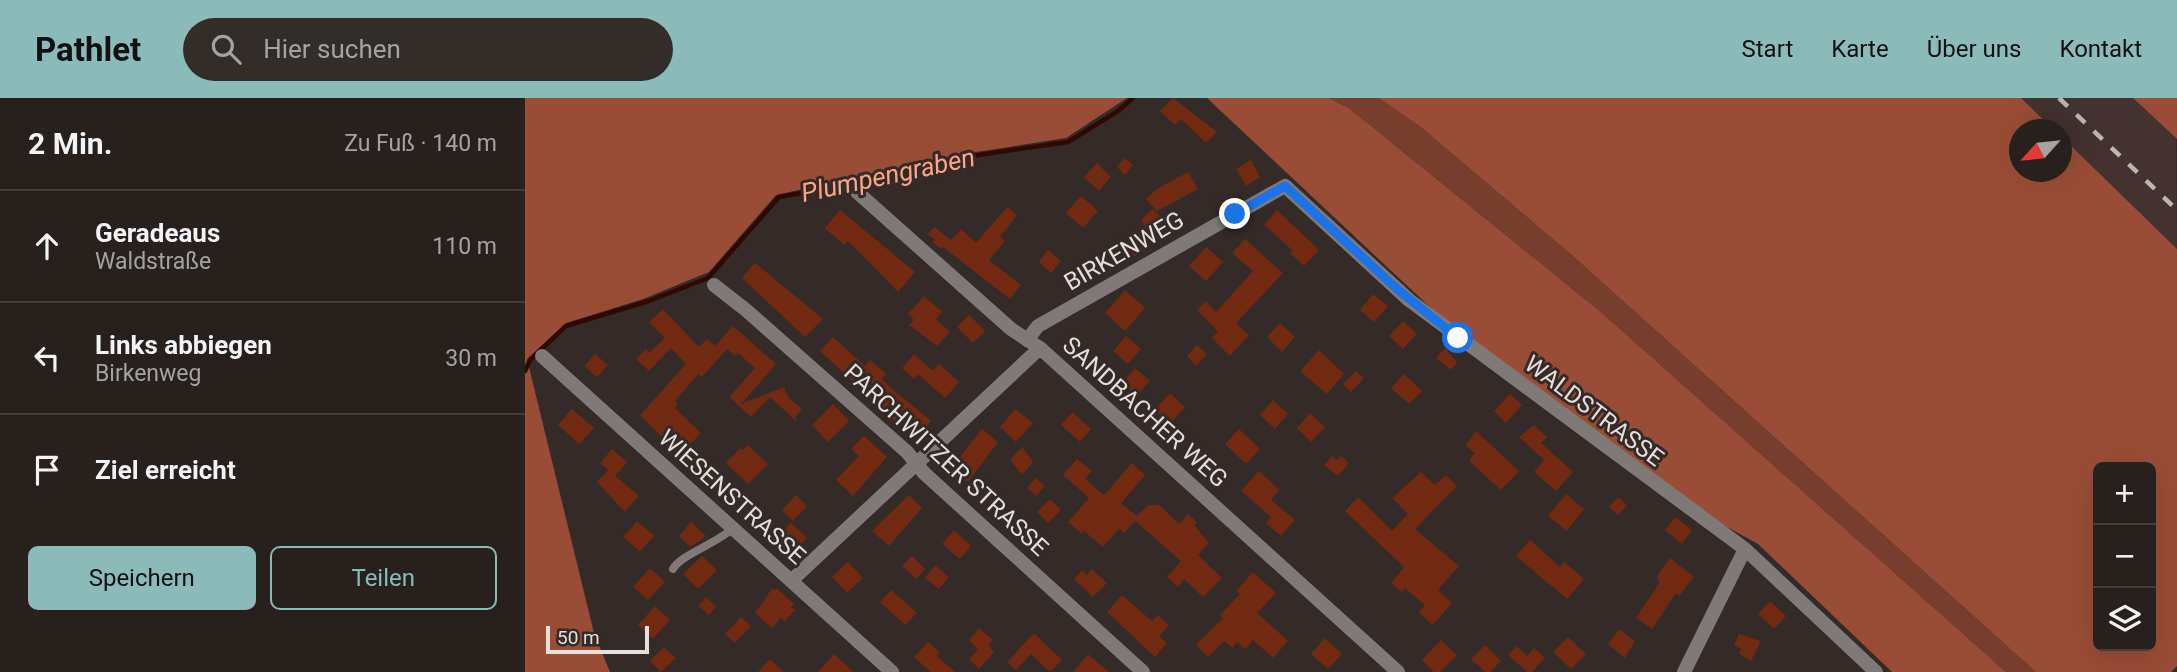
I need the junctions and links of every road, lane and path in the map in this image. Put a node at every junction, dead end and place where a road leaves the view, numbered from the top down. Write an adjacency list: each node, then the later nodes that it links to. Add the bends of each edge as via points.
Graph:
1 (1285, 186): 4 (street, BIRKENWEG, via 1038,326); 9 (street, WALDSTRASSE, via 1409,300)
2 (857, 192): 4 (street, SANDBACHER WEG)
3 (714, 285): 7 (street, PARCHWITZER STRASSE)
4 (1027, 340): 5 (street, SANDBACHER WEG)
5 (1040, 348): 7 (street); 14 (street, SANDBACHER WEG)
6 (542, 356): 8 (street, WIESENSTRASSE)
7 (917, 464): 11 (street); 13 (street, PARCHWITZER STRASSE)
8 (733, 528): 10 (lane); 11 (street, WIESENSTRASSE)
9 (1745, 549): 15 (street); 16 (street, WALDSTRASSE)
10 (673, 569)
11 (791, 581): 12 (street, WIESENSTRASSE)
12 (893, 672)
13 (1143, 672)
14 (1398, 672)
15 (1684, 672)
16 (1875, 672)

